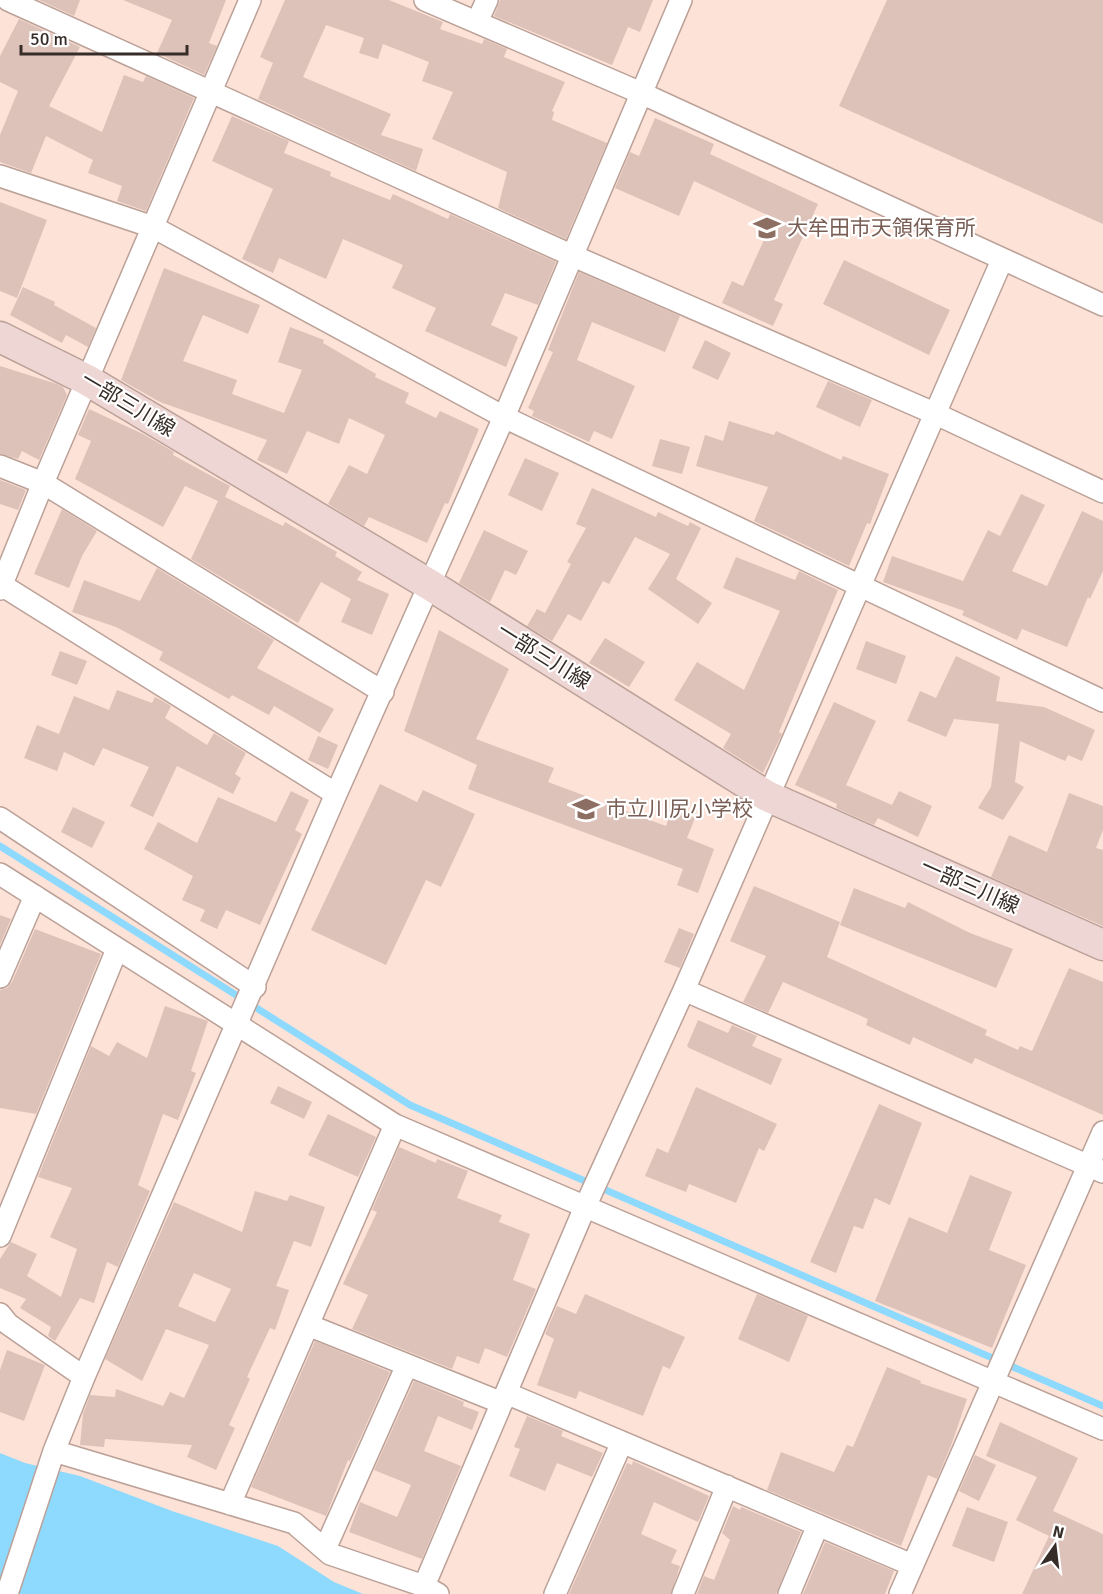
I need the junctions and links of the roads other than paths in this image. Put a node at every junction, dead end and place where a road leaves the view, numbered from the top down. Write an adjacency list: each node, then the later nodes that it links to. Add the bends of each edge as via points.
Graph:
1 (3, 0): 7 (street)
2 (8, 0): 9 (street)
3 (250, 0): 9 (street)
4 (425, 0): 8 (street)
5 (487, 0): 8 (street)
6 (681, 0): 10 (street)
7 (0, 7)
8 (477, 22): 10 (street)
9 (211, 93): 12 (street); 13 (street)
10 (641, 93): 13 (street); 14 (street)
11 (0, 176): 12 (street)
12 (153, 227): 17 (street); 19 (street)
13 (571, 255): 18 (street); 19 (street)
14 (1002, 260): 15 (street); 18 (street)
15 (1103, 305)
16 (0, 337): 17 (main road, 一部三川線)
17 (87, 380): 21 (street); 23 (main road, 一部三川線)
18 (936, 414): 22 (street); 24 (street)
19 (504, 417): 23 (street); 24 (street)
20 (0, 466): 21 (street)
21 (43, 483): 25 (street); 26 (street)
22 (1103, 492)
23 (430, 585): 26 (street); 29 (main road, 一部三川線)
24 (860, 585): 27 (street); 29 (street)
25 (1, 586): 28 (street)
26 (383, 692): 28 (street)
27 (1103, 701)
28 (336, 794): 36 (street)
29 (767, 796): 33 (main road, 一部三川線); 37 (street)
30 (0, 818): 36 (street)
31 (0, 874): 32 (street)
32 (36, 896): 34 (street); 35 (street)
33 (1103, 945)
34 (117, 949): 38 (street); 43 (street)
35 (0, 977)
36 (255, 987): 38 (street)
37 (684, 990): 41 (street); 42 (street)
38 (236, 1026): 39 (street); 47 (street)
39 (395, 1125): 42 (street); 45 (street)
40 (1103, 1132): 41 (street)
41 (1095, 1169): 48 (street)
42 (585, 1207): 48 (street); 49 (street)
43 (0, 1236)
44 (0, 1314): 47 (street, via 8,1324)
45 (308, 1325): 46 (street); 54 (street)
46 (407, 1365): 49 (street); 56 (street)
47 (84, 1377): 52 (street)
48 (993, 1380): 50 (street); 57 (street)
49 (504, 1398): 51 (street); 58 (street)
50 (1103, 1429)
51 (622, 1442): 53 (street); 60 (street)
52 (52, 1457): 54 (street); 59 (street)
53 (727, 1486): 55 (street); 61 (street)
54 (230, 1504): 56 (street, via 294,1523)
55 (818, 1525): 57 (street); 62 (street)
56 (325, 1549): 58 (street)
57 (912, 1565): 63 (street)
58 (431, 1590)
59 (7, 1594)
60 (555, 1594)
61 (683, 1594)
62 (789, 1594)
63 (900, 1594)

